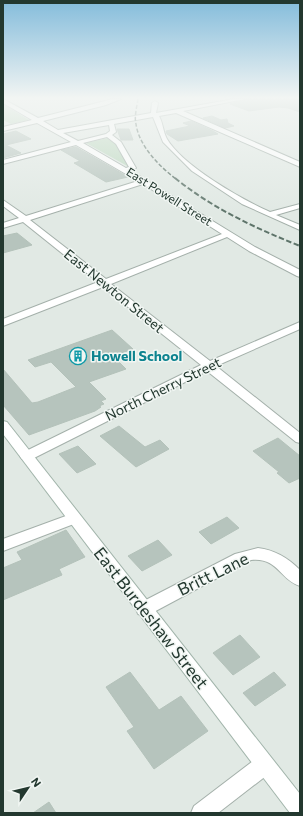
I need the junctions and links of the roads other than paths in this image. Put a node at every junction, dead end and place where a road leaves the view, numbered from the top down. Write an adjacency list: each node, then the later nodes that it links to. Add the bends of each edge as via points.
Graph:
1 (67, 137): 6 (street, East Powell Street)
2 (102, 137): 6 (street)
3 (110, 137): 9 (street, via 119,143 133,168)
4 (163, 137): 13 (street, via 202,177)
5 (236, 137): 8 (street)
6 (76, 142): 7 (street); 9 (street, East Powell Street)
7 (3, 162)
8 (300, 165)
9 (126, 170): 10 (street, East Powell Street)
10 (144, 181): 14 (street); 17 (street, East Powell Street)
11 (3, 202): 14 (street, East Newton Street)
12 (300, 206): 13 (street)
13 (270, 214): 16 (street)
14 (24, 220): 15 (street); 19 (street, East Newton Street)
15 (3, 226)
16 (300, 228)
17 (228, 234): 18 (street, East Powell Street); 19 (street)
18 (300, 274)
19 (104, 283): 20 (street); 22 (street, East Newton Street)
20 (3, 323)
21 (300, 325): 22 (street, North Cherry Street)
22 (208, 366): 24 (street, East Newton Street); 25 (street, North Cherry Street)
23 (3, 425): 25 (street, East Burdeshaw Street)
24 (300, 439)
25 (27, 456): 26 (street, East Burdeshaw Street)
26 (74, 518): 27 (street); 29 (street, East Burdeshaw Street)
27 (3, 545)
28 (300, 580): 29 (street, Britt Lane, via 276,557 253,553)
29 (144, 609): 30 (street, East Burdeshaw Street)
30 (264, 765): 31 (street, East Burdeshaw Street); 32 (street)
31 (300, 810)
32 (201, 813)

